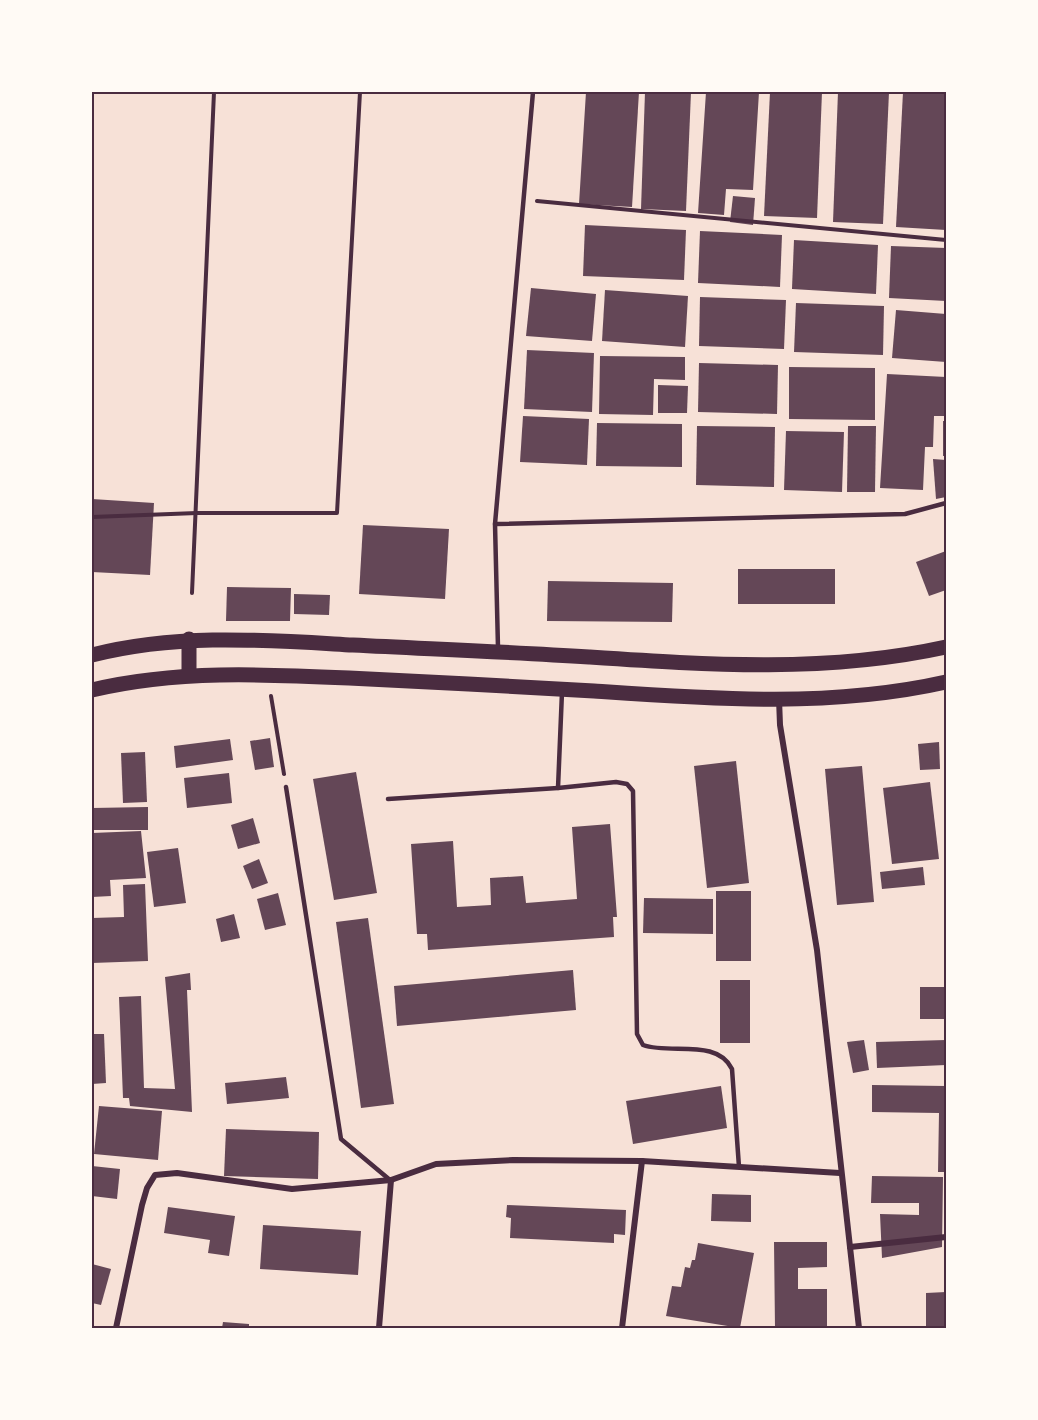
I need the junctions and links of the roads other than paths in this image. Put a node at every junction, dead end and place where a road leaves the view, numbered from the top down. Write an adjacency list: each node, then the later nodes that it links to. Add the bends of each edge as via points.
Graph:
1 (533, 92): 3 (lane)
2 (946, 503): 3 (lane, via 905,514)
3 (495, 524): 6 (lane)
4 (189, 639): 6 (main road); 7 (main road); 8 (main road)
5 (946, 647): 6 (main road, via 904,657 740,666)
6 (498, 652)
7 (92, 655)
8 (189, 675): 10 (main road, via 267,674); 11 (main road)
9 (946, 682): 12 (main road, via 897,692)
10 (562, 689): 12 (main road, via 740,701); 14 (lane)
11 (92, 690)
12 (779, 699): 18 (street, via 817,950)
13 (286, 787): 19 (lane, via 341,1139)
14 (558, 788): 15 (lane); 17 (lane, via 616,782 633,790 638,1034 643,1045 653,1049 716,1052 727,1057 732,1069)
15 (388, 799)
16 (642, 1161): 17 (street); 19 (street, via 436,1164); 24 (street)
17 (739, 1167): 18 (street)
18 (840, 1173): 21 (street)
19 (391, 1180): 22 (street, via 291,1189 177,1173 155,1175 142,1205); 23 (street)
20 (946, 1237): 21 (street)
21 (850, 1247): 25 (street)
22 (116, 1329)
23 (379, 1329)
24 (622, 1329)
25 (859, 1329)

